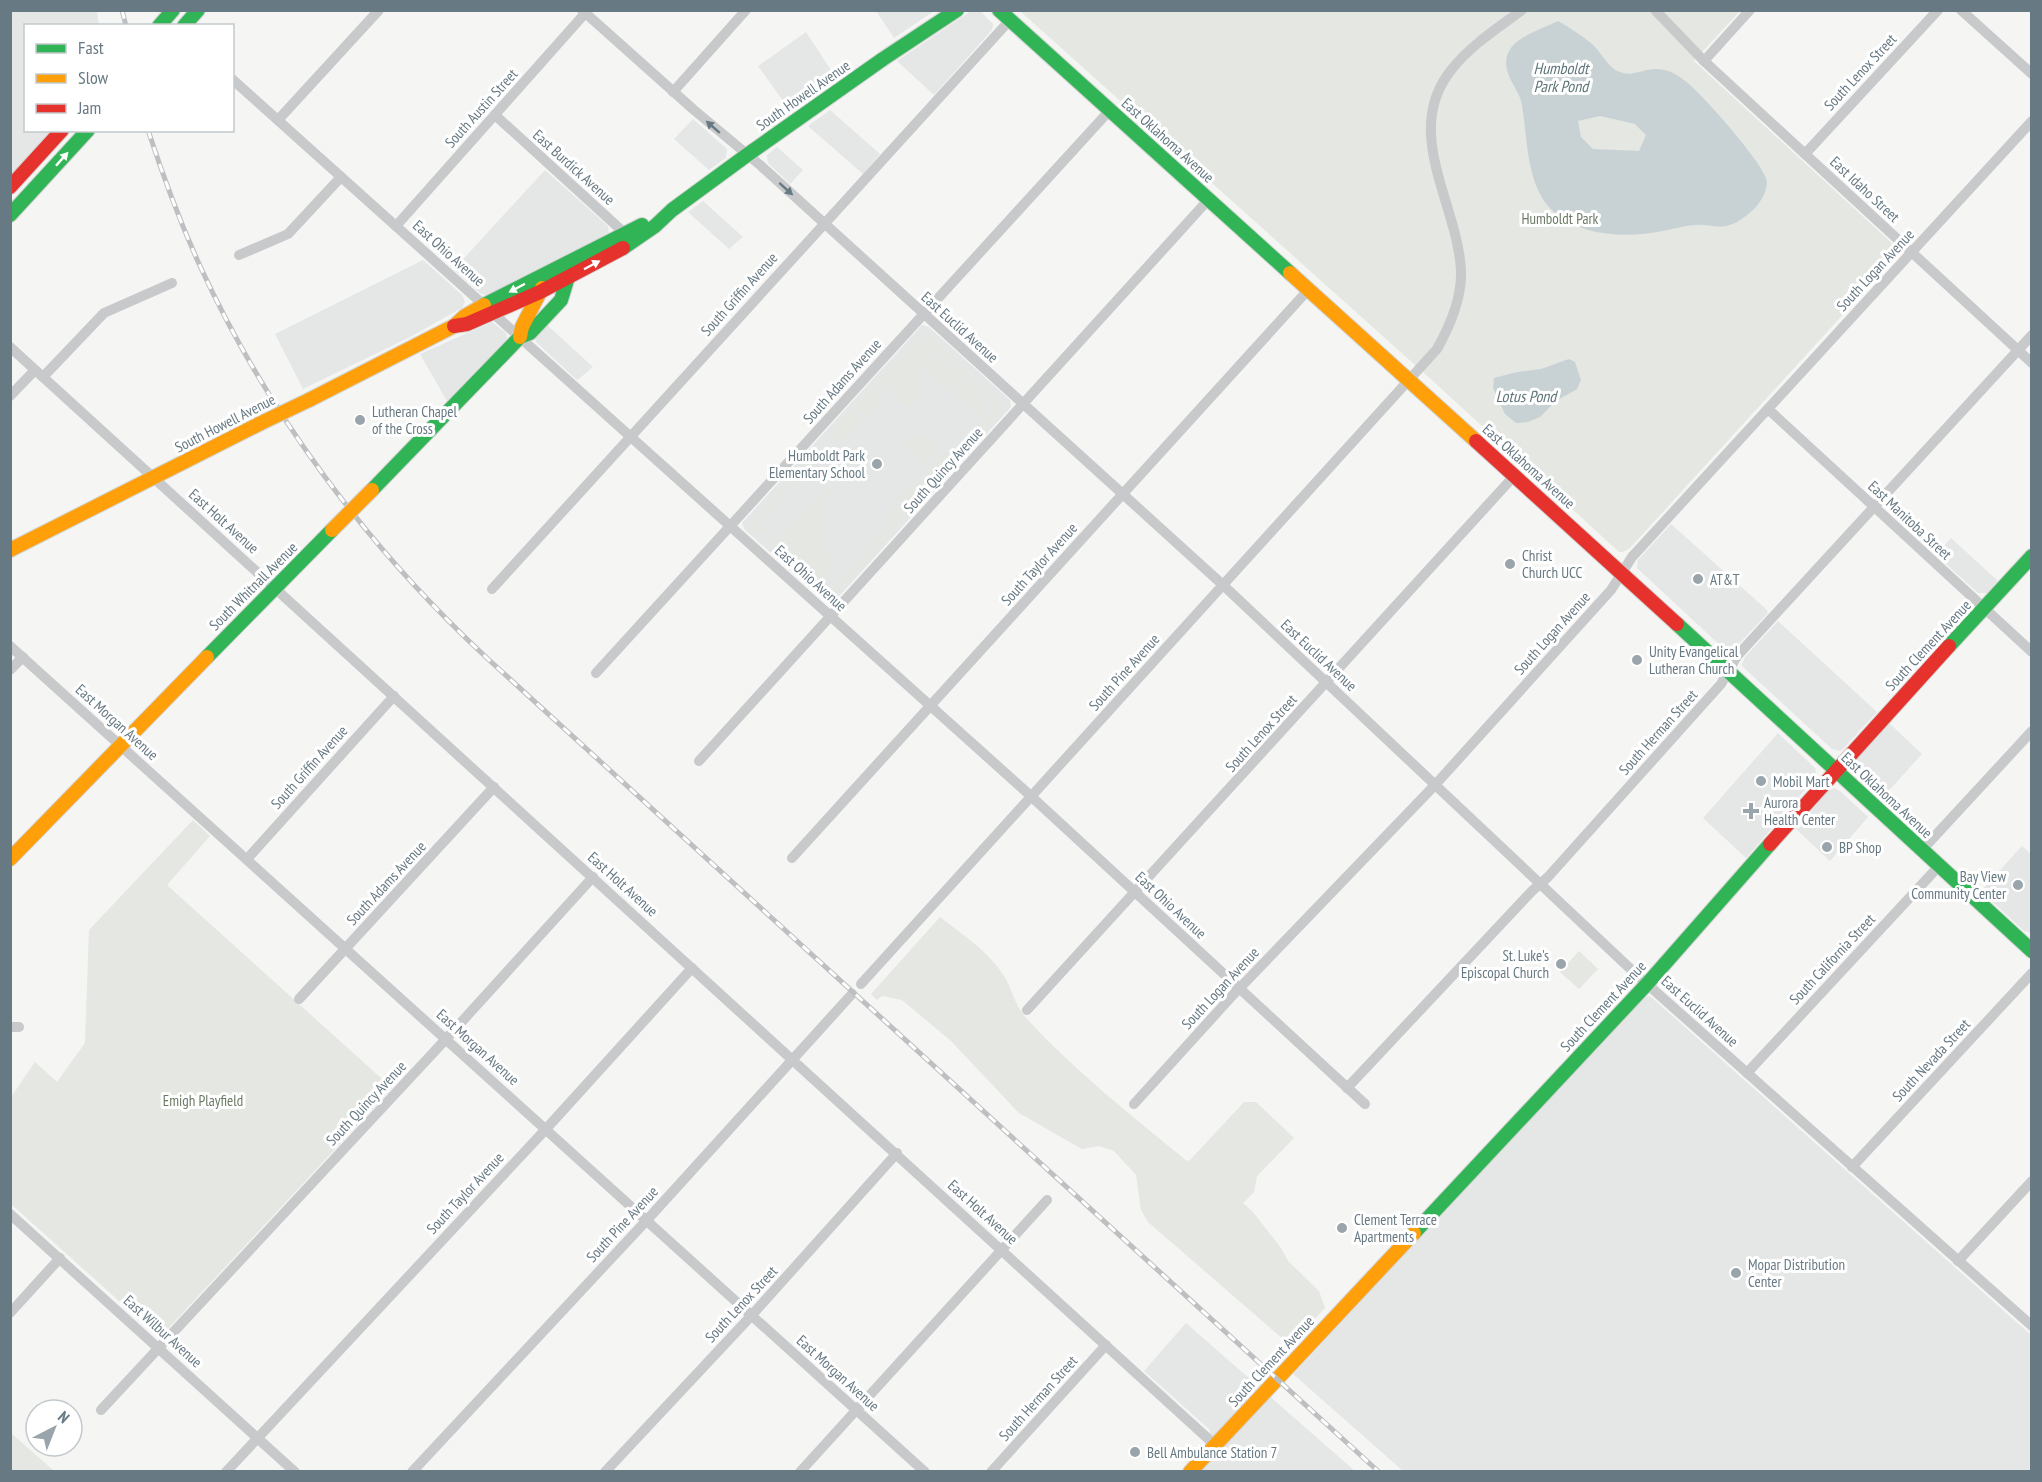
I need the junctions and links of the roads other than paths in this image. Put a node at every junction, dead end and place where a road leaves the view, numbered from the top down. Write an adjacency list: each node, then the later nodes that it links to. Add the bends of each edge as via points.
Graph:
1 (198, 10): 13 (street)
2 (379, 10): 20 (street)
3 (746, 10): 17 (street)
4 (957, 10): 25 (street, South Howell Avenue)
5 (999, 10): 12 (street, East Oklahoma Avenue)
6 (1522, 10): 50 (street, South Pine Avenue, via 1463,57 1442,84 1434,106 1434,163 1455,232 1461,272 1450,327)
7 (1655, 10): 14 (street, East Idaho Street)
8 (1750, 10): 14 (street)
9 (1938, 10): 24 (street, South Lenox Street)
10 (1961, 10): 15 (street)
11 (585, 12): 17 (street, East Euclid Avenue); 19 (street, South Austin Street)
12 (1010, 20): 18 (street, East Oklahoma Avenue); 32 (street, South Griffin Avenue)
13 (186, 24)
14 (1704, 61): 24 (street, East Idaho Street)
15 (2031, 74)
16 (234, 81): 20 (street, East Ohio Avenue)
17 (676, 94): 25 (street, East Euclid Avenue, one-way to 17)
18 (1110, 110): 30 (street, East Oklahoma Avenue); 43 (street, South Adams Avenue)
19 (495, 115): 33 (street, South Austin Street); 34 (street, East Burdick Avenue)
20 (278, 120): 27 (street, East Ohio Avenue)
21 (2031, 121): 35 (street, South Logan Avenue)
22 (60, 132): 26 (street)
23 (86, 132): 29 (street, one-way to 23)
24 (1805, 154): 35 (street, East Idaho Street)
25 (747, 155): 32 (street, East Euclid Avenue, one-way to 32); 34 (street, South Howell Avenue, via 655,226)
26 (22, 174): 28 (street); 29 (street)
27 (341, 177): 33 (street, East Ohio Avenue); 36 (street, via 288,234)
28 (10, 187)
29 (37, 187): 31 (street)
30 (1209, 199): 40 (street, East Oklahoma Avenue); 52 (street, South Quincy Avenue)
31 (10, 215)
32 (824, 224): 43 (street, East Euclid Avenue); 54 (street, South Griffin Avenue)
33 (396, 226): 42 (street, East Ohio Avenue)
34 (629, 237): 37 (street, South Howell Avenue); 38 (street, South Howell Avenue, one-way to 34, via 615,253)
35 (1911, 252): 47 (street, East Idaho Street); 53 (street, South Logan Avenue)
36 (239, 255)
37 (549, 271): 41 (street, South Whitnall Avenue); 42 (street, South Howell Avenue, one-way to 42)
38 (568, 277): 41 (street, South Howell Avenue); 45 (street, South Whitnall Avenue, via 561,300 530,333)
39 (172, 283): 49 (street, via 104,313)
40 (1309, 289): 50 (street, East Oklahoma Avenue); 57 (street, South Taylor Avenue)
41 (540, 292): 42 (street, South Howell Avenue); 45 (street, South Whitnall Avenue)
42 (488, 309): 45 (street, East Ohio Avenue); 56 (street, South Howell Avenue, bridge, via 467,324 454,326)
43 (924, 314): 52 (street, East Euclid Avenue); 59 (street, South Adams Avenue)
44 (2031, 335): 47 (street, South Herman Street)
45 (520, 337): 54 (street, East Ohio Avenue); 64 (street, South Whitnall Avenue, bridge)
46 (10, 347): 49 (street, East Holt Avenue)
47 (2018, 350): 48 (street, East Idaho Street); 58 (street, South Herman Street)
48 (2031, 363)
49 (39, 373): 51 (street); 56 (street, East Holt Avenue)
50 (1410, 380): 55 (street, East Oklahoma Avenue); 63 (street, South Pine Avenue)
51 (10, 396)
52 (1023, 404): 57 (street, East Euclid Avenue); 67 (street, South Quincy Avenue)
53 (1767, 409): 58 (street, East Manitoba Street); 62 (street, South Logan Avenue)
54 (630, 436): 59 (street, East Ohio Avenue); 65 (street, South Griffin Avenue)
55 (1515, 475): 62 (street, East Oklahoma Avenue); 74 (street, South Lenox Street)
56 (154, 477): 60 (street, South Howell Avenue); 64 (street, East Holt Avenue)
57 (1123, 494): 63 (street, East Euclid Avenue); 76 (street, South Taylor Avenue)
58 (1874, 507): 66 (street, East Manitoba Street); 72 (street, South Herman Street, via 1737,656)
59 (731, 526): 67 (street, East Ohio Avenue); 73 (street, South Adams Avenue)
60 (10, 550)
61 (2031, 556): 66 (street, South Clement Avenue)
62 (1622, 572): 72 (street, East Oklahoma Avenue); 81 (street, South Logan Avenue, via 1611,590)
63 (1223, 585): 74 (street, East Euclid Avenue); 83 (street, South Pine Avenue)
64 (275, 587): 75 (street, East Holt Avenue); 78 (street, South Whitnall Avenue)
65 (492, 589)
66 (1984, 608): 69 (street, East Manitoba Street); 80 (street, South Clement Avenue)
67 (830, 616): 76 (street, East Ohio Avenue); 79 (street, South Quincy Avenue)
68 (10, 646): 70 (street, East Morgan Avenue)
69 (2031, 652)
70 (23, 657): 71 (street); 78 (street, East Morgan Avenue)
71 (10, 670)
72 (1728, 671): 80 (street, East Oklahoma Avenue); 90 (street, South Herman Street, via 1719,687)
73 (597, 673)
74 (1327, 683): 81 (street, East Euclid Avenue); 91 (street, South Lenox Street)
75 (394, 696): 82 (street, East Holt Avenue); 87 (street, South Griffin Avenue)
76 (930, 706): 83 (street, East Ohio Avenue); 85 (street, South Taylor Avenue)
77 (2031, 731): 84 (street)
78 (120, 745): 86 (street, South Whitnall Avenue); 87 (street, East Morgan Avenue)
79 (699, 761)
80 (1836, 770): 84 (street, East Oklahoma Avenue); 97 (street, South Clement Avenue)
81 (1435, 785): 90 (street, East Euclid Avenue); 98 (street, South Logan Avenue)
82 (494, 787): 89 (street, East Holt Avenue); 93 (street, South Adams Avenue)
83 (1031, 797): 91 (street, East Ohio Avenue); 96 (street, South Pine Avenue)
84 (1922, 850): 88 (street, East Oklahoma Avenue)
85 (792, 858)
86 (10, 859)
87 (247, 859): 93 (street, East Morgan Avenue)
88 (1939, 866): 92 (street, East Oklahoma Avenue); 104 (street, South California Street)
89 (593, 878): 94 (street, East Holt Avenue); 102 (street, South Quincy Avenue)
90 (1540, 884): 97 (street, East Euclid Avenue); 105 (street, South Herman Street)
91 (1135, 892): 98 (street, East Ohio Avenue); 101 (street, South Lenox Street)
92 (2030, 946)
93 (346, 949): 100 (street, South Adams Avenue); 102 (street, East Morgan Avenue)
94 (692, 968): 103 (street, East Holt Avenue); 108 (street, South Taylor Avenue)
95 (2031, 973): 110 (street, South Nevada Street)
96 (861, 984)
97 (1647, 984): 104 (street, East Euclid Avenue); 126 (street, South Clement Avenue)
98 (1239, 988): 105 (street, East Ohio Avenue); 106 (street, South Logan Avenue)
99 (852, 994): 103 (street, South Pine Avenue)
100 (299, 999)
101 (1027, 1011)
102 (446, 1039): 108 (street, East Morgan Avenue); 122 (street, South Quincy Avenue)
103 (793, 1059): 109 (street, East Holt Avenue); 114 (street, South Pine Avenue)
104 (1747, 1073): 110 (street, East Euclid Avenue)
105 (1347, 1088): 107 (street, East Ohio Avenue)
106 (1134, 1104)
107 (1365, 1104)
108 (546, 1129): 114 (street, East Morgan Avenue); 125 (street, South Taylor Avenue)
109 (897, 1154): 115 (street, East Holt Avenue); 119 (street, South Lenox Street)
110 (1852, 1167): 117 (street, East Euclid Avenue)
111 (2031, 1181): 117 (street)
112 (1047, 1200): 115 (street)
113 (10, 1214): 116 (street, East Wilbur Avenue)
114 (647, 1220): 119 (street, East Morgan Avenue); 129 (street, South Pine Avenue)
115 (1002, 1249): 121 (street, East Holt Avenue); 124 (street)
116 (60, 1258): 118 (street); 122 (street, East Wilbur Avenue)
117 (1958, 1261): 120 (street, East Euclid Avenue)
118 (10, 1313)
119 (752, 1315): 124 (street, East Morgan Avenue); 130 (street, South Lenox Street)
120 (2031, 1326)
121 (1106, 1345): 126 (street, East Holt Avenue); 133 (street, South Herman Street)
122 (160, 1348): 123 (street, South Quincy Avenue); 125 (street, East Wilbur Avenue)
123 (101, 1410)
124 (857, 1410): 131 (street); 132 (street, East Morgan Avenue)
125 (257, 1437): 127 (street, South Taylor Avenue); 128 (street, East Wilbur Avenue)
126 (1215, 1445): 134 (street, South Clement Avenue)
127 (226, 1472)
128 (295, 1472)
129 (412, 1472)
130 (605, 1472)
131 (800, 1472)
132 (925, 1472)
133 (991, 1472)
134 (1190, 1472)

